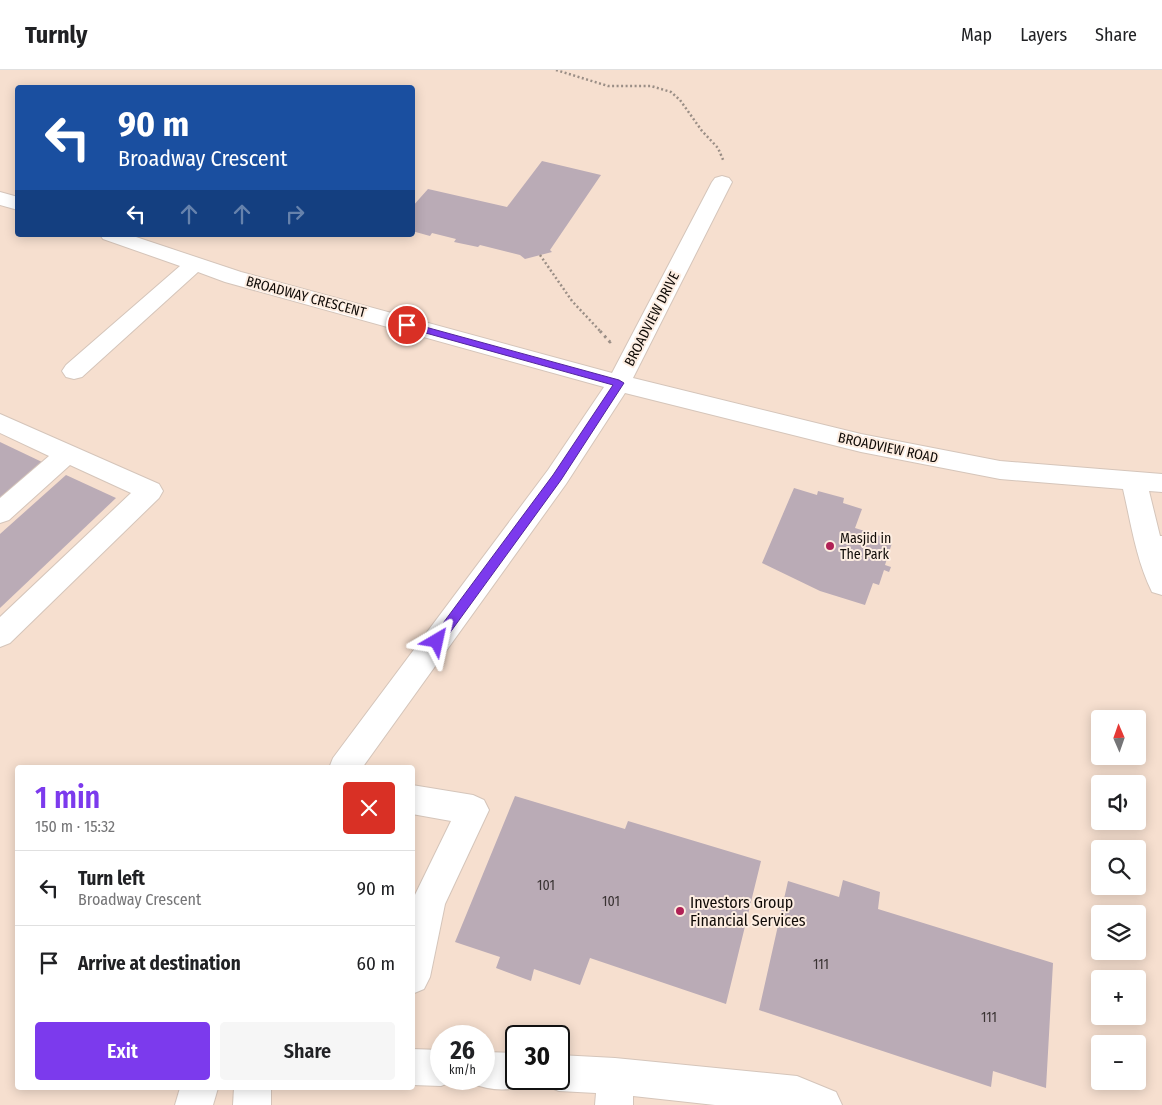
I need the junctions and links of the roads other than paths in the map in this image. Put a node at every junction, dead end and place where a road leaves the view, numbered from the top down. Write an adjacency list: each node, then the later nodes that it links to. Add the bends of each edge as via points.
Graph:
1 (722, 182): 7 (street, BROADVIEW DRIVE)
2 (0, 198): 3 (street)
3 (15, 203)
4 (116, 237): 5 (street, BROADWAY CRESCENT)
5 (196, 264): 6 (street); 7 (street, BROADWAY CRESCENT)
6 (74, 371)
7 (619, 383): 10 (street, BROADVIEW ROAD, via 861,443 981,467); 16 (street, BROADVIEW DRIVE, via 557,478)
8 (0, 424): 9 (street)
9 (67, 454): 12 (street); 15 (street, via 150,491)
10 (1134, 480): 11 (street, BROADVIEW ROAD); 13 (street)
11 (1162, 482)
12 (0, 513)
13 (1156, 546): 14 (street)
14 (1162, 584)
15 (0, 635)
16 (346, 765)
17 (415, 800): 18 (street, via 473,810 429,902)
18 (415, 964)
19 (415, 1067): 20 (street)
20 (430, 1068)
21 (570, 1076): 24 (street)
22 (198, 1090): 25 (street)
23 (253, 1090): 26 (street)
24 (614, 1090): 27 (street, via 797,1095)
25 (194, 1105)
26 (252, 1105)
27 (823, 1105)

